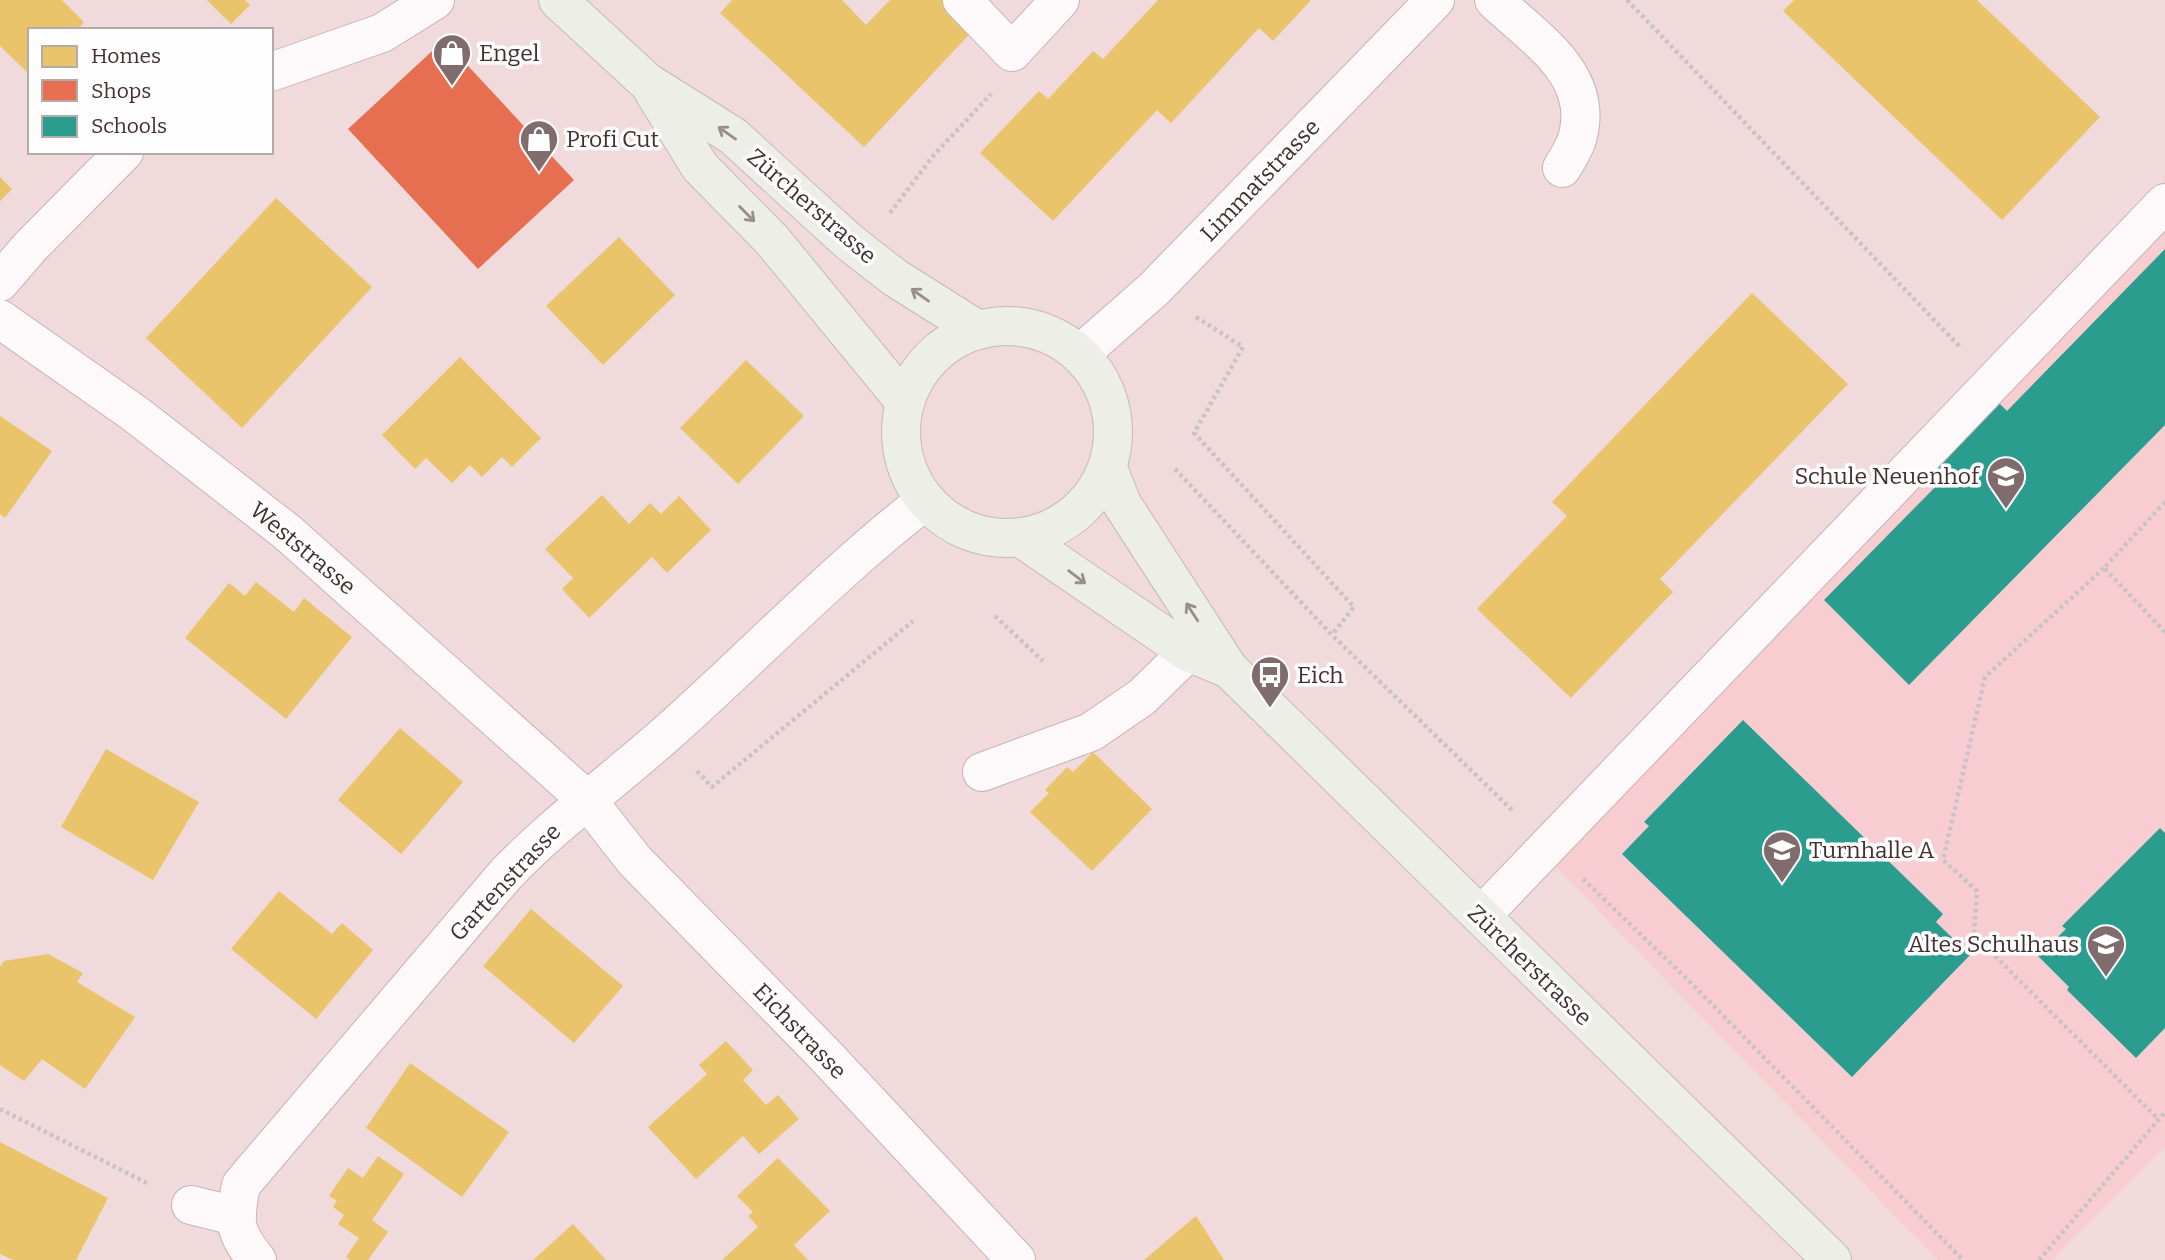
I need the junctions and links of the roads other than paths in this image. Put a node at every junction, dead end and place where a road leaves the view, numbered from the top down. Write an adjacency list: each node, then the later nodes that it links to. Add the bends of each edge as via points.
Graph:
1 (435, 0): 7 (street, via 382,33)
2 (558, 0): 8 (main road, Zürcherstrasse)
3 (962, 0): 4 (street, via 1012,52)
4 (1060, 0)
5 (1435, 0): 15 (street, Limmatstrasse, via 1154,289)
6 (1494, 0): 10 (street, via 1569,71 1581,101 1577,139)
7 (273, 71)
8 (647, 82): 14 (main road, Zürcherstrasse, one-way to 8, via 939,308 848,241 733,135); 16 (main road, Zürcherstrasse, one-way to 16, via 700,167 772,240)
9 (122, 154): 12 (street)
10 (1562, 168)
11 (2165, 203): 24 (street)
12 (0, 282)
13 (0, 318): 23 (street, Weststrasse, via 134,413 287,532)
14 (978, 330): 15 (main road, via 1032,328); 16 (main road, via 931,357)
15 (1080, 354): 17 (main road, via 1099,378 1111,406 1114,437)
16 (905, 402): 18 (main road, via 902,454)
17 (1108, 468): 19 (main road, via 1093,496 1071,518 1048,531); 21 (main road, Zürcherstrasse, one-way to 17, via 1122,504)
18 (925, 500): 19 (main road, via 968,532); 23 (street, Gartenstrasse)
19 (1021, 538): 20 (main road, Zürcherstrasse, one-way to 20)
20 (1188, 652): 21 (main road, Zürcherstrasse); 22 (street, via 1142,697 1091,732)
21 (1228, 669): 24 (main road, Zürcherstrasse)
22 (982, 772)
23 (587, 800): 26 (street, Gartenstrasse, via 542,836 506,874 250,1174 242,1185); 27 (street, Eichstrasse, via 635,861)
24 (1481, 916): 28 (main road, Zürcherstrasse)
25 (191, 1205): 26 (street)
26 (237, 1243)
27 (1016, 1260)
28 (1832, 1260)

